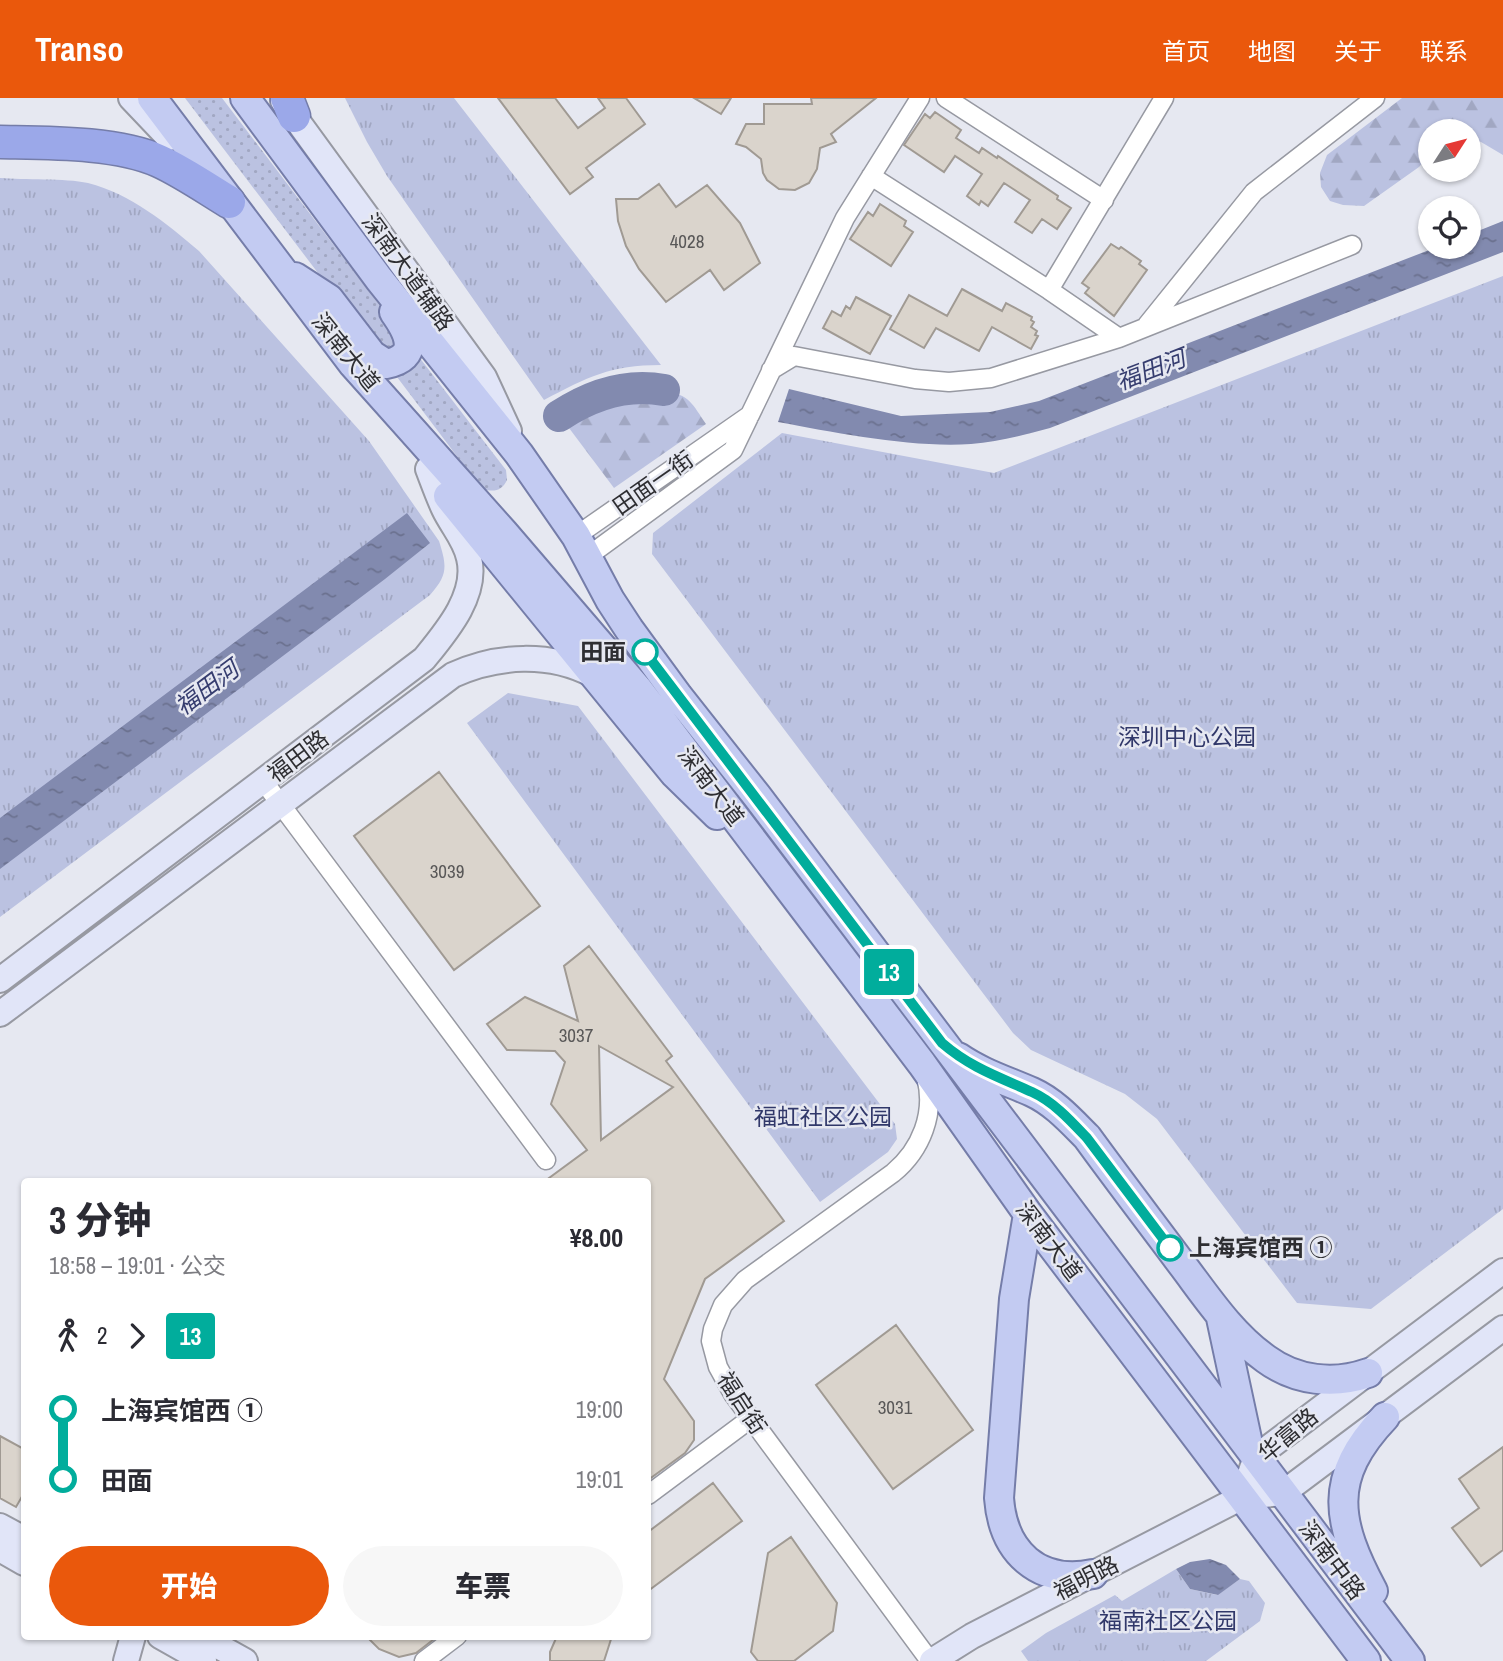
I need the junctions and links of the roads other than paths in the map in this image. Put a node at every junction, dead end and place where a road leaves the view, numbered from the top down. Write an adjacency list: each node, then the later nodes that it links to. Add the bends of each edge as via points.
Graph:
1 (131, 98): 12 (main road)
2 (152, 98): 12 (main road, 深南大道)
3 (245, 98): 15 (main road, 深南大道)
4 (920, 98): 10 (street)
5 (946, 98): 11 (street)
6 (1164, 98): 11 (street)
7 (1375, 98): 17 (street, via 1254,192)
8 (287, 104): 22 (main road, 深南大道辅路, via 484,377)
9 (0, 142): 12 (highway, via 107,148 140,155 159,161)
10 (871, 176): 16 (street); 19 (street, via 845,218)
11 (1104, 200): 16 (street)
12 (229, 202): 14 (main road, 深南大道)
13 (1352, 245): 17 (street)
14 (281, 268): 15 (main road, via 329,299 372,355 386,364 407,354 409,343); 21 (main road, 深南大道, via 353,364)
15 (379, 279): 22 (main road, 深南大道)
16 (1049, 290): 18 (street)
17 (1144, 328): 18 (street)
18 (1119, 338): 19 (street, via 991,378 949,382 794,356)
19 (771, 370): 20 (street)
20 (750, 415): 24 (street, 田面一街); 24 (street, 田面一街, via 733,450)
21 (404, 422): 23 (main road); 28 (main road, 深南大道, via 637,688)
22 (519, 454): 24 (main road, 深南大道)
23 (428, 469): 25 (main road); 26 (main road, 福田路, via 469,557 463,603 424,659)
24 (582, 546): 31 (main road, 深南大道, via 610,600 651,660)
25 (593, 675): 27 (main road, 福田路, via 560,661 493,661 470,667 435,687); 28 (main road, via 695,796)
26 (264, 782): 27 (street); 29 (main road, 福田路)
27 (280, 804): 30 (main road, 福田路); 33 (street)
28 (753, 841): 32 (main road, 深南大道)
29 (0, 980)
30 (0, 1014)
31 (942, 1043): 36 (main road, via 975,1068 1032,1092 1071,1121); 41 (main road, 深南大道)
32 (922, 1064): 34 (main road, 深南大道); 40 (street, 福启街, via 929,1097 927,1118 906,1161 745,1280 723,1305 713,1329 714,1355 725,1383)
33 (546, 1160)
34 (1028, 1214): 44 (main road, 深南大道); 49 (main road, via 1014,1298 1000,1519 1010,1541 1035,1567 1061,1576)
35 (1503, 1271): 38 (main road, 华富路)
36 (1221, 1316): 38 (main road, via 1266,1360 1283,1369 1320,1380); 41 (main road, via 1240,1416)
37 (1503, 1328): 39 (main road, 华富路)
38 (1368, 1373): 41 (main road, 华富路)
39 (1385, 1417): 43 (main road, 华富路); 50 (main road, via 1369,1434 1352,1466 1343,1509 1354,1555 1379,1601)
40 (750, 1419): 42 (street); 59 (street, 福启街)
41 (1256, 1457): 43 (main road, 深南中路); 44 (main road, 华富路)
42 (651, 1493)
43 (1283, 1493): 44 (main road, 华富路); 50 (main road, 深南中路)
44 (1242, 1497): 49 (main road, 福明路); 60 (main road, 深南中路)
45 (0, 1526): 46 (main road)
46 (21, 1537)
47 (0, 1549): 48 (main road)
48 (21, 1561)
49 (1094, 1574): 59 (main road, 福明路)
50 (1390, 1636): 61 (main road, 深南中路)
51 (132, 1640): 55 (main road)
52 (167, 1640): 56 (main road)
53 (207, 1640): 57 (main road)
54 (452, 1640): 58 (street)
55 (126, 1661)
56 (204, 1661)
57 (245, 1661)
58 (424, 1661)
59 (931, 1661)
60 (1366, 1661)
61 (1410, 1661)

